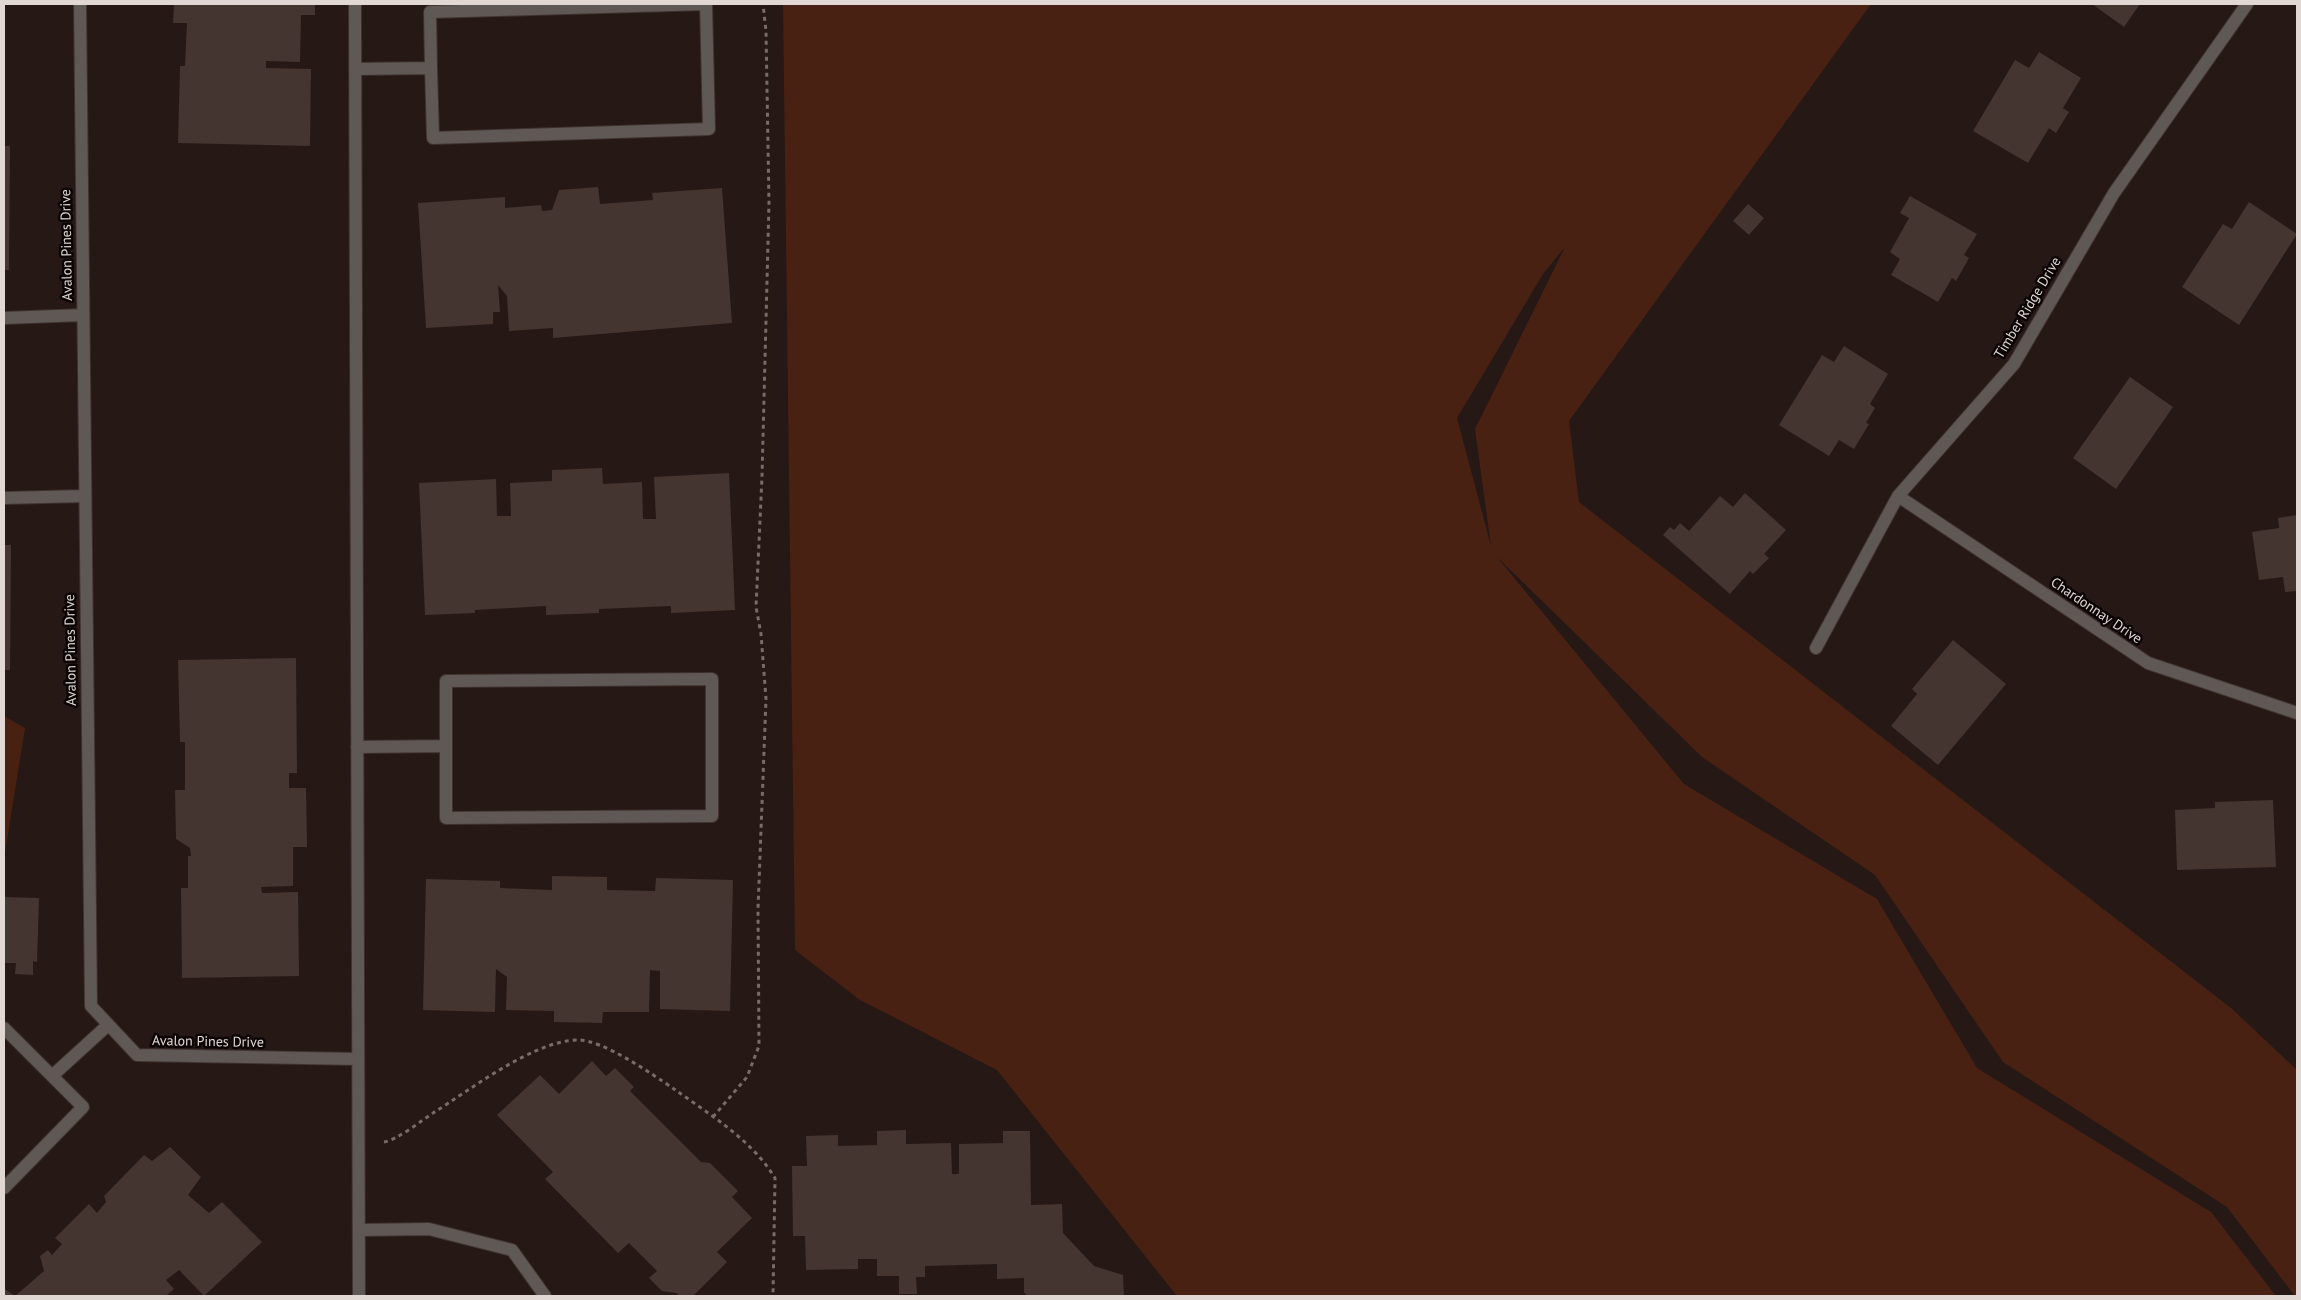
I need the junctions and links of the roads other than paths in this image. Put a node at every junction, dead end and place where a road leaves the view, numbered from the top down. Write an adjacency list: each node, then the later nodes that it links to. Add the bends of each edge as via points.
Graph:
1 (80, 4): 6 (street, Avalon Pines Drive)
2 (355, 4): 5 (street)
3 (2247, 4): 9 (street, Timber Ridge Drive, via 2114,193 2014,364)
4 (432, 68): 4 (street, via 433,138 709,130 706,4 430,12); 5 (street)
5 (355, 69): 14 (street)
6 (83, 315): 7 (street); 8 (street, Avalon Pines Drive)
7 (4, 318)
8 (84, 496): 10 (street); 15 (street, Avalon Pines Drive, via 91,1006)
9 (1898, 496): 11 (street, Timber Ridge Drive); 12 (street, Chardonnay Drive, via 2148,663)
10 (4, 498)
11 (1816, 648)
12 (2297, 713)
13 (446, 746): 13 (street, via 446,818 712,816 712,679 446,681); 14 (street)
14 (357, 747): 17 (street)
15 (108, 1025): 17 (street, Avalon Pines Drive, via 137,1056); 18 (street)
16 (4, 1028): 18 (street)
17 (358, 1059): 20 (street)
18 (52, 1076): 19 (street, via 83,1107)
19 (4, 1188)
20 (359, 1230): 21 (street); 22 (street, via 429,1229 512,1250)
21 (359, 1296)
22 (545, 1296)

